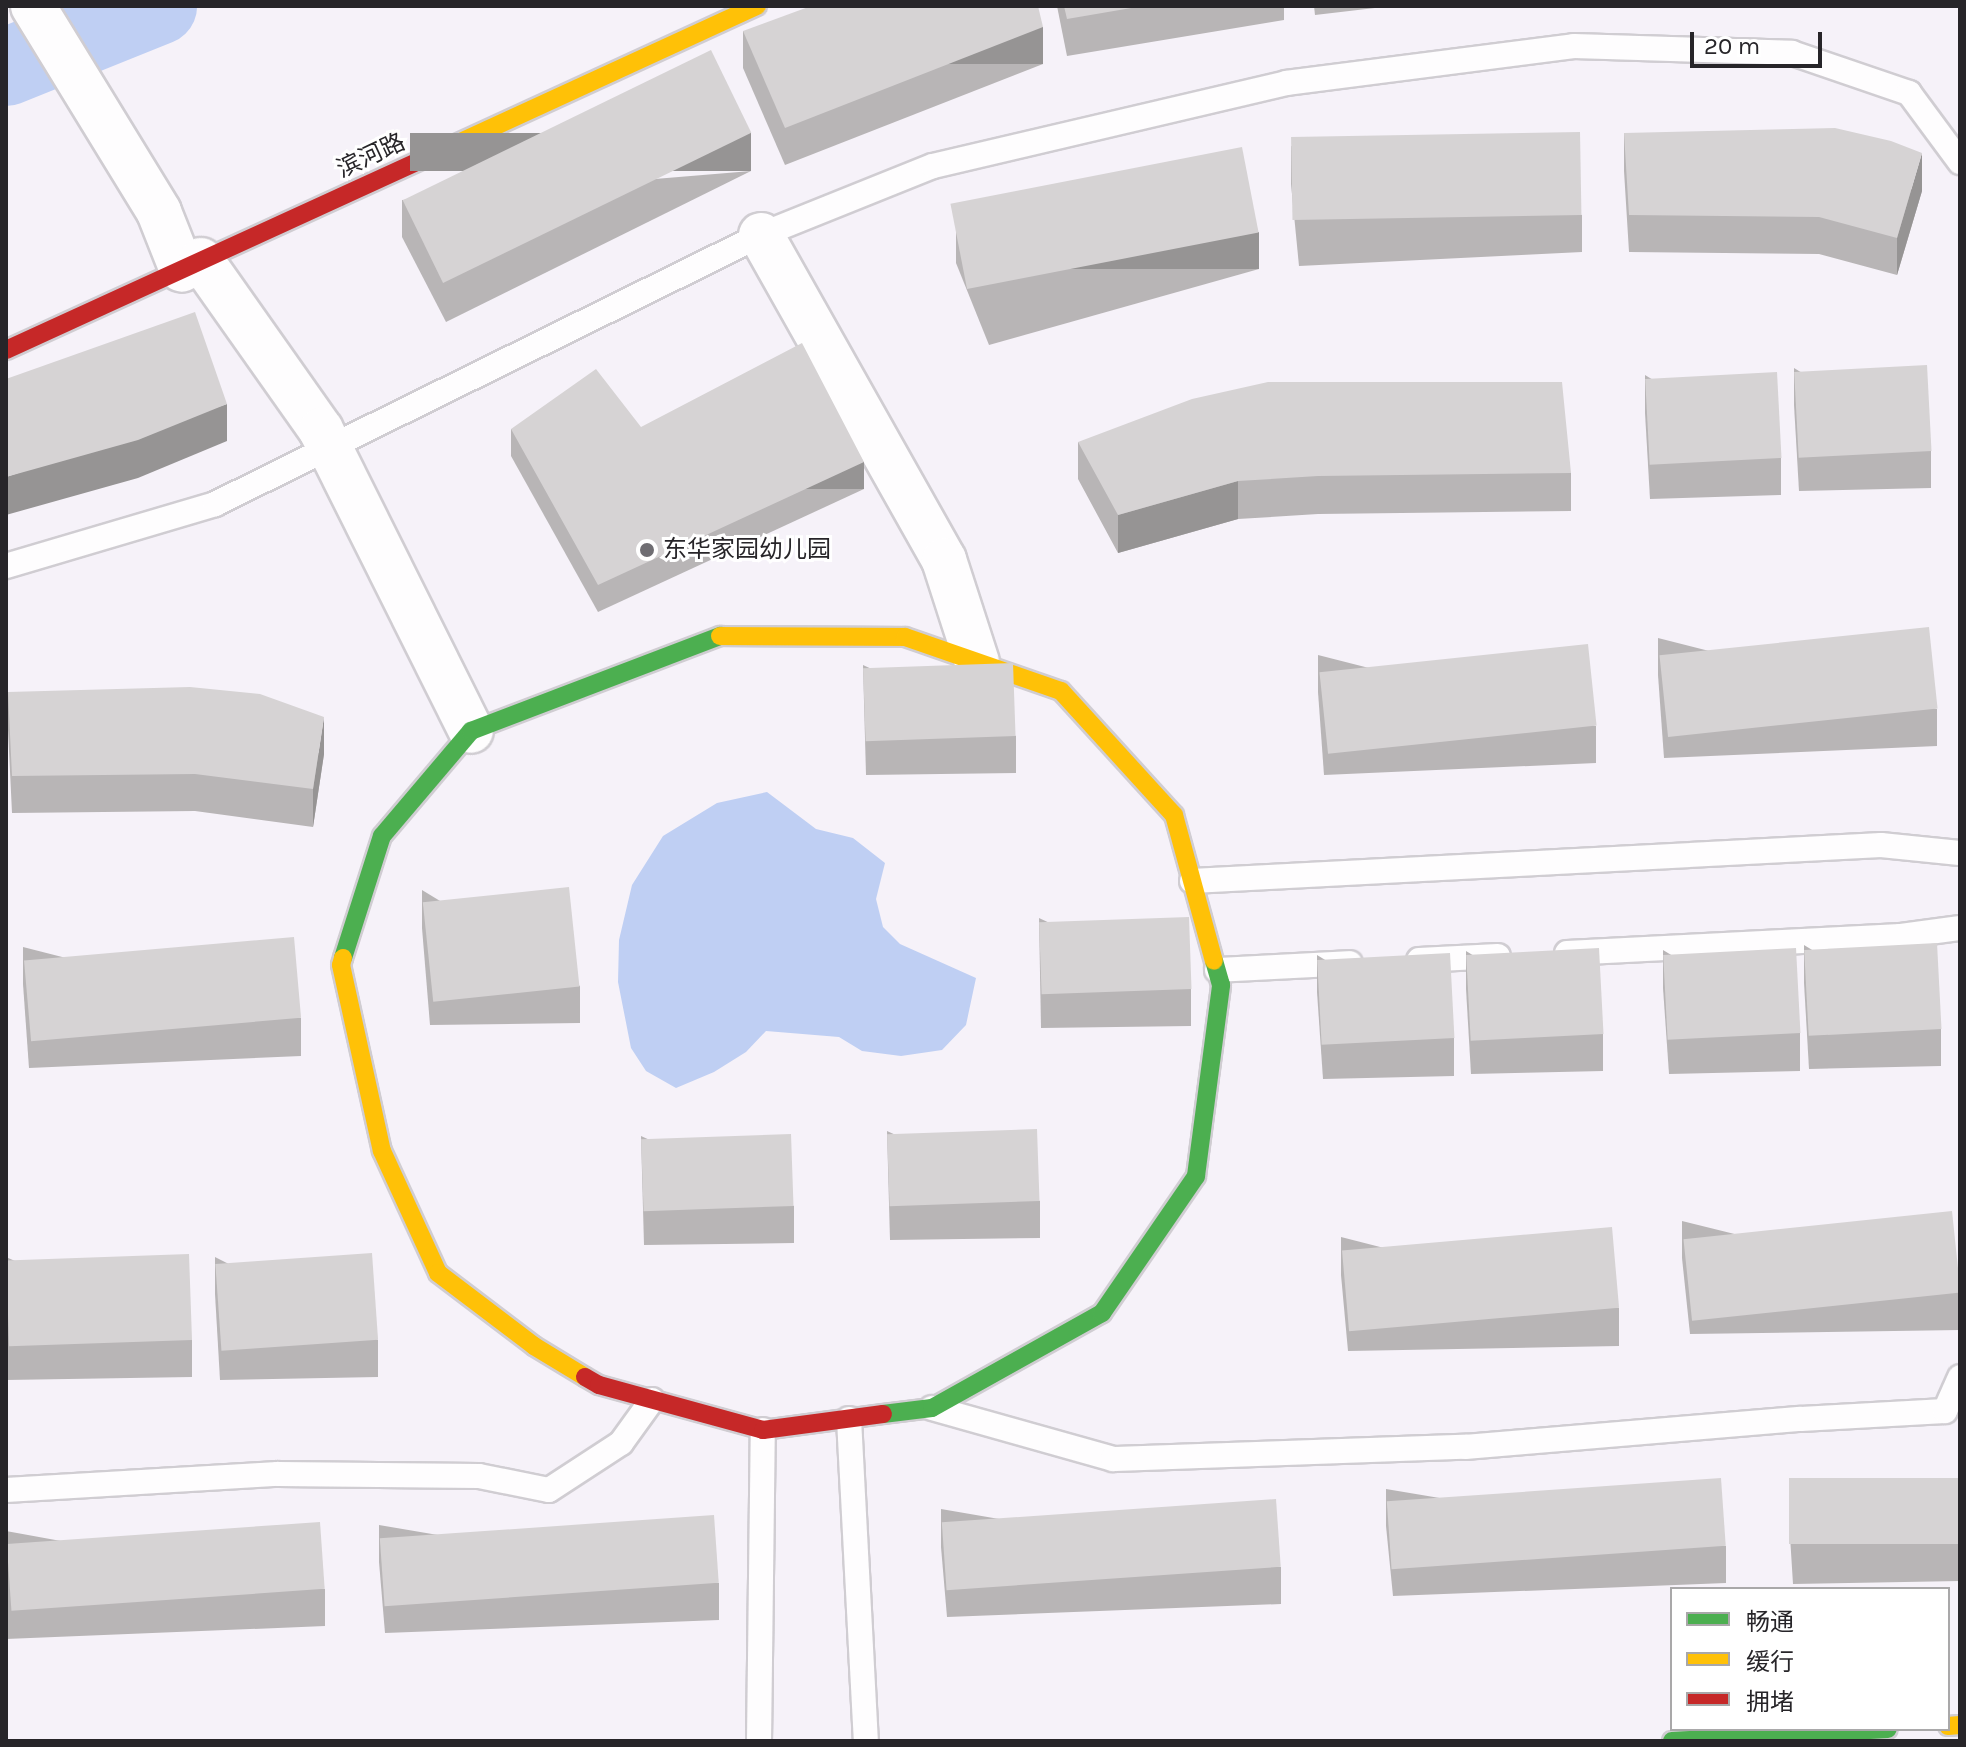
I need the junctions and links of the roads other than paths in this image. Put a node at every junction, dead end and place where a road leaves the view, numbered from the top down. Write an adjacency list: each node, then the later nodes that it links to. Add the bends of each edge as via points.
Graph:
1 (33, 6): 5 (street)
2 (757, 6): 5 (street, 滨河路)
3 (1960, 162): 4 (lane, via 1909,93 1792,53 1574,46 1286,83 933,166)
4 (761, 235): 7 (lane); 9 (street, via 944,560)
5 (191, 265): 6 (street, 滨河路); 7 (street)
6 (6, 350)
7 (330, 447): 8 (lane, via 215,504); 10 (street)
8 (6, 566)
9 (977, 662): 10 (street, via 905,637 720,636); 12 (street, via 1061,691 1174,815)
10 (471, 731): 18 (street, via 382,836 341,965 382,1151 438,1273 534,1346 599,1385)
11 (1960, 853): 12 (lane, via 1881,845)
12 (1192, 881): 16 (street)
13 (1960, 928): 14 (lane, via 1901,936)
14 (1551, 953)
15 (1519, 955): 16 (lane)
16 (1217, 970): 19 (street, via 1221,985 1196,1176 1102,1313)
17 (1960, 1377): 19 (lane, via 1945,1411 1465,1447 1129,1459 1113,1459)
18 (652, 1400): 21 (street); 22 (lane, via 621,1443 549,1490 479,1476 278,1474)
19 (932, 1408): 20 (street)
20 (849, 1419): 21 (street); 25 (lane)
21 (763, 1430): 24 (lane)
22 (6, 1490)
23 (1852, 1731): 26 (street)
24 (759, 1741)
25 (866, 1741)
26 (1672, 1741)

